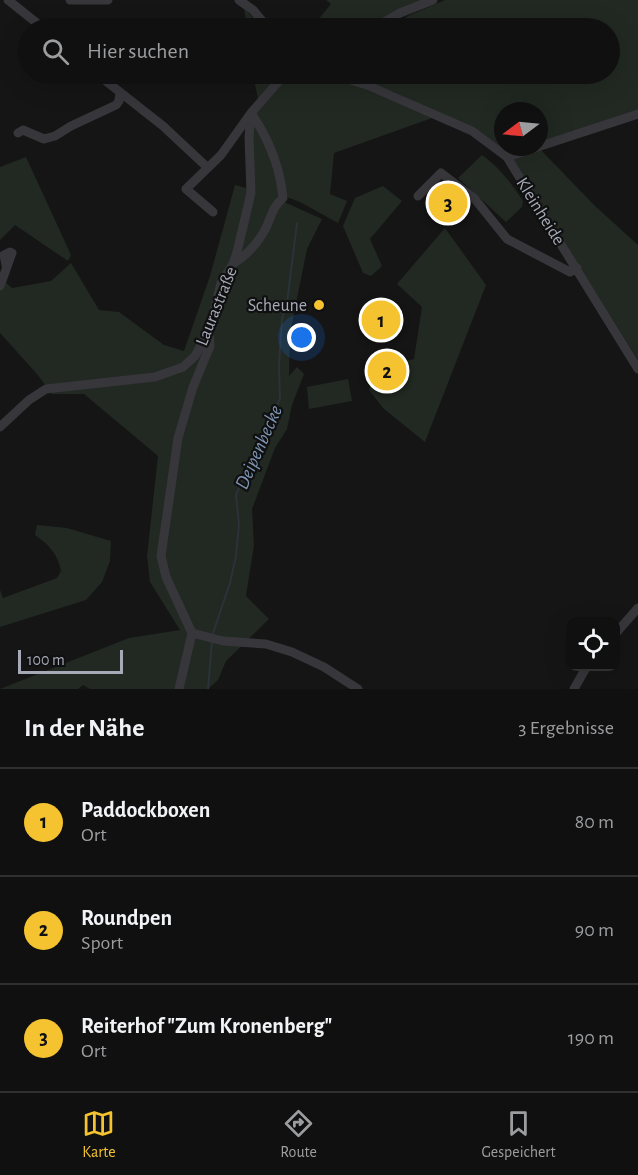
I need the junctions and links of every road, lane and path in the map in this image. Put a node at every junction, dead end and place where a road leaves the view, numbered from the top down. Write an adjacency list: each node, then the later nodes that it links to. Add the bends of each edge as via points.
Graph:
1 (9, 0): 6 (street)
2 (70, 0): 3 (street)
3 (108, 0)
4 (239, 0): 7 (street)
5 (428, 1): 8 (street)
6 (31, 18)
7 (260, 18)
8 (393, 18)
9 (110, 84): 12 (street)
10 (276, 84): 13 (street)
11 (363, 84): 16 (street, Kleinheide, via 472,131)
12 (124, 94): 15 (street, via 116,105 55,136 44,139 28,130); 17 (street)
13 (251, 113): 17 (street); 20 (street, Laurastraße, via 251,192); 20 (street, via 268,140 283,198 254,246)
14 (638, 114): 16 (street)
15 (18, 133)
16 (507, 157): 22 (street, Kleinheide)
17 (208, 168): 19 (street, via 186,189)
18 (418, 196): 22 (street, via 441,173 474,198 507,239 570,272)
19 (213, 212)
20 (233, 264): 24 (street, Laurastraße, via 221,283)
21 (6, 266): 23 (street)
22 (577, 268): 25 (street, Kleinheide)
23 (0, 286)
24 (209, 331): 26 (street, Laurastraße, via 195,356 183,367 155,377 46,389); 29 (street, via 210,346 178,438 161,556 166,577)
25 (638, 369)
26 (0, 427)
27 (638, 608): 28 (street)
28 (620, 628)
29 (192, 633): 31 (street); 32 (street, via 223,641 266,644 292,652)
30 (583, 671): 33 (street)
31 (179, 689)
32 (358, 689)
33 (574, 689)

